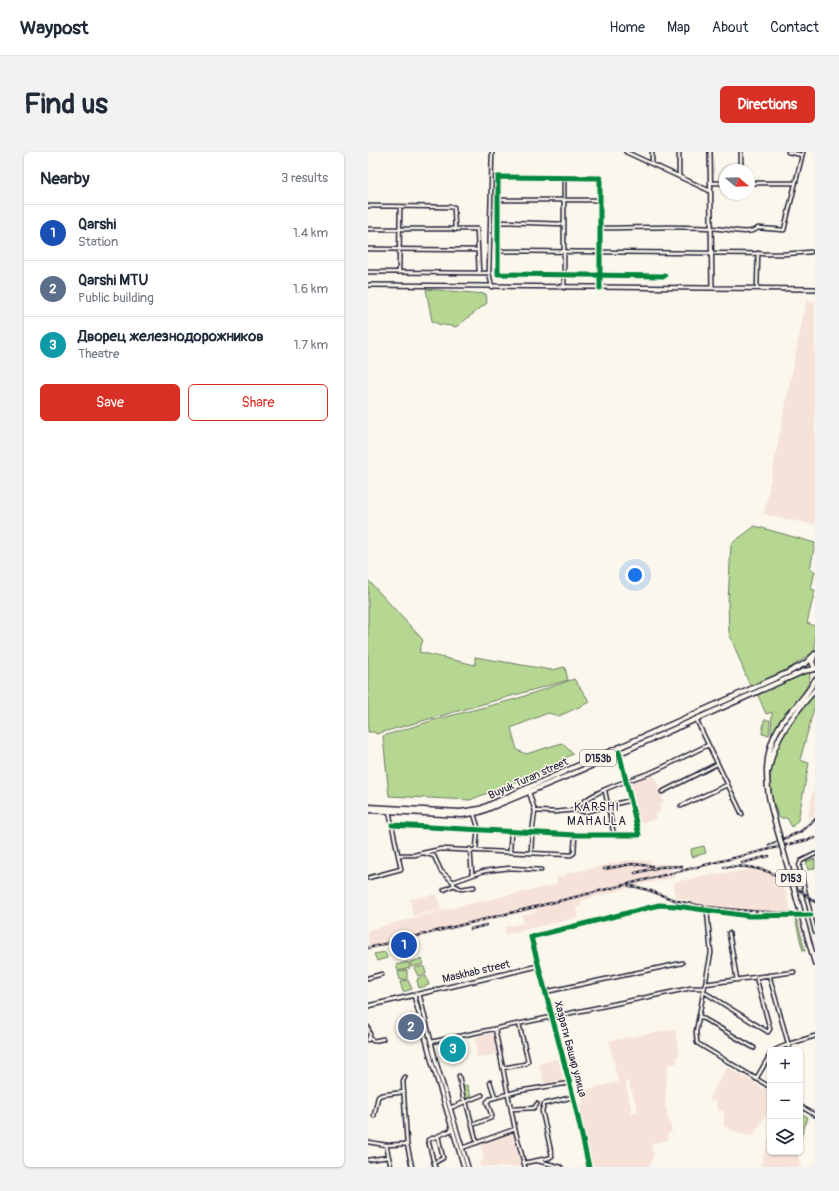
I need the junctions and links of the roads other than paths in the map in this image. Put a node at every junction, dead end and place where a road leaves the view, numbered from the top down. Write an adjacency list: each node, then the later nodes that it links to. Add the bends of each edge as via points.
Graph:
1 (492, 152): 42 (street)
2 (626, 152): 9 (street)
3 (652, 152): 9 (street)
4 (679, 152): 11 (street)
5 (710, 152): 13 (street)
6 (741, 152): 10 (street)
7 (788, 152): 8 (street)
8 (802, 153): 16 (street)
9 (652, 164): 11 (street)
10 (741, 164)
11 (679, 176): 17 (street)
12 (564, 177): 18 (street, via 498,177); 19 (street); 20 (street, via 600,178)
13 (711, 183): 14 (street); 17 (street)
14 (719, 183)
15 (755, 183): 16 (street)
16 (795, 183): 26 (street, via 784,230 758,228 743,231)
17 (710, 191): 26 (street)
18 (498, 200): 19 (street); 23 (street)
19 (564, 200): 20 (street); 24 (street)
20 (600, 200): 25 (street)
21 (368, 206): 22 (street)
22 (400, 207): 28 (street); 29 (street, via 454,207)
23 (499, 222): 24 (street); 33 (street)
24 (564, 224): 34 (street)
25 (600, 228): 26 (street); 35 (street)
26 (711, 228): 36 (street)
27 (368, 229): 28 (street)
28 (400, 230): 29 (street); 31 (street)
29 (455, 230): 32 (street, via 477,229)
30 (368, 249): 31 (street)
31 (400, 250): 32 (street); 40 (street)
32 (478, 250): 41 (street)
33 (498, 251): 34 (street); 43 (street, via 498,274)
34 (564, 251): 35 (street); 43 (street)
35 (600, 251): 36 (street); 44 (street)
36 (711, 252): 38 (street); 50 (street)
37 (811, 252): 38 (street)
38 (758, 253): 51 (street)
39 (368, 272): 40 (street)
40 (399, 272): 41 (street)
41 (479, 273): 42 (street)
42 (489, 273): 47 (street)
43 (564, 274): 44 (street); 48 (street)
44 (600, 275): 45 (street); 49 (street)
45 (665, 276)
46 (368, 286): 47 (street)
47 (492, 287): 48 (street)
48 (564, 288): 49 (street)
49 (600, 288): 50 (street)
50 (712, 288): 51 (street)
51 (757, 288): 52 (street)
52 (815, 289)
53 (815, 655): 54 (main road, via 812,662); 59 (main road, Buyuk Turan street / D153b, via 787,673)
54 (815, 669): 57 (main road, Buyuk Turan street / D153b, via 804,671)
55 (815, 680): 75 (main road, D153, via 781,724 770,751 766,787)
56 (815, 690): 75 (main road, D153, via 784,728 771,760 769,786)
57 (696, 719): 58 (street); 59 (main road, Buyuk Turan street / D153b)
58 (708, 745): 60 (street); 61 (street, via 652,772)
59 (620, 751): 61 (street); 64 (main road, Buyuk Turan street / D153b); 69 (main road, Buyuk Turan street / D153b, via 471,811)
60 (718, 764): 62 (street); 65 (street)
61 (627, 780): 63 (street); 66 (street)
62 (727, 785): 68 (street); 74 (street)
63 (605, 791): 67 (street); 70 (street, via 593,796)
64 (529, 792): 72 (street); 73 (main road, Buyuk Turan street / D153b)
65 (662, 792)
66 (632, 800): 67 (street); 81 (street, via 640,835)
67 (608, 805): 70 (street, via 588,812); 81 (street)
68 (680, 806)
69 (368, 808): 71 (main road, Buyuk Turan street / D153b)
70 (575, 810): 72 (street)
71 (389, 811): 73 (main road, Buyuk Turan street / D153b); 76 (street)
72 (535, 811): 79 (street)
73 (474, 814): 77 (street)
74 (742, 814)
75 (775, 818): 99 (main road, D153, bridge)
76 (392, 825): 77 (street); 88 (street)
77 (478, 830): 78 (street); 82 (street)
78 (511, 832): 79 (street); 84 (street)
79 (532, 833): 80 (street); 86 (street)
80 (575, 835): 81 (street); 86 (street, via 573,855)
81 (614, 835)
82 (476, 849): 83 (street); 84 (street)
83 (470, 850): 85 (street, via 441,849); 90 (street)
84 (510, 851): 86 (street)
85 (424, 853): 88 (street); 92 (street, via 434,856 441,871)
86 (532, 853)
87 (815, 854): 96 (street, via 801,861 799,866)
88 (400, 855): 91 (street, via 401,869)
89 (541, 870): 90 (street, via 510,868)
90 (472, 874): 92 (street)
91 (368, 878)
92 (453, 883): 93 (street, via 461,888); 94 (street)
93 (474, 887)
94 (444, 890)
95 (707, 911): 96 (street, via 754,916); 103 (street, Хазрати Башир улица, via 659,905 531,937); 110 (street, via 711,953)
96 (811, 915): 97 (street)
97 (815, 932)
98 (729, 933): 109 (street)
99 (809, 937): 100 (main road, D153); 102 (main road, D153)
100 (815, 953)
101 (682, 963): 112 (street)
102 (815, 963)
103 (538, 966): 112 (street, Хазрати Башир улица); 114 (street, Maskhab street)
104 (794, 972): 106 (street)
105 (382, 974): 108 (street)
106 (769, 975): 107 (street); 126 (street)
107 (756, 977): 109 (street); 113 (street, via 770,1029 768,1032)
108 (368, 978)
109 (737, 980): 110 (street)
110 (705, 984): 111 (street)
111 (704, 988): 113 (street); 118 (street, via 691,988)
112 (545, 992): 118 (street, Хазрати Башир улица)
113 (704, 992): 117 (street)
114 (419, 994): 115 (street, Maskhab street); 125 (street)
115 (414, 995): 116 (street); 152 (street)
116 (368, 1006)
117 (699, 1016): 129 (street); 134 (street, via 696,1038 700,1046)
118 (551, 1017): 119 (street); 136 (street, Хазрати Башир улица)
119 (519, 1024): 121 (street); 131 (street, via 528,1061 525,1064)
120 (368, 1027): 123 (street)
121 (495, 1029): 125 (street); 131 (street)
122 (815, 1036): 126 (street)
123 (369, 1039): 124 (street)
124 (383, 1039)
125 (431, 1042): 145 (street)
126 (789, 1044): 127 (street); 128 (street)
127 (782, 1047)
128 (790, 1047)
129 (754, 1048)
130 (767, 1060): 134 (street)
131 (503, 1068): 139 (street)
132 (459, 1076): 143 (street)
133 (405, 1077): 138 (street)
134 (756, 1079): 137 (street)
135 (490, 1082): 141 (street)
136 (570, 1083): 139 (street); 142 (street, Хазрати Башир улица)
137 (767, 1085)
138 (404, 1092): 149 (street, via 378,1097); 157 (street)
139 (508, 1094): 141 (street); 147 (street)
140 (482, 1095): 143 (street)
141 (495, 1097): 150 (street, via 487,1102 491,1118)
142 (574, 1097): 162 (street, via 544,1104 542,1111 552,1156); 172 (street, Хазрати Башир улица)
143 (465, 1102): 145 (street); 156 (street)
144 (537, 1104): 147 (street, via 534,1108)
145 (450, 1108): 153 (street)
146 (803, 1108): 148 (street)
147 (510, 1109): 151 (street)
148 (815, 1115)
149 (374, 1116)
150 (475, 1124)
151 (515, 1130): 156 (street); 164 (street)
152 (453, 1131): 153 (street); 154 (street); 168 (street)
153 (457, 1131): 159 (street)
154 (438, 1136): 163 (street, via 443,1158); 163 (street, via 428,1140)
155 (368, 1142): 158 (street)
156 (478, 1143): 159 (street)
157 (407, 1144): 158 (street); 166 (street)
158 (386, 1145): 160 (street)
159 (462, 1148): 169 (street)
160 (388, 1158): 161 (street); 165 (street)
161 (368, 1160)
162 (536, 1160): 164 (street); 171 (street)
163 (434, 1163): 167 (street)
164 (524, 1163): 170 (street)
165 (391, 1167)
166 (412, 1167)
167 (435, 1167)
168 (464, 1167)
169 (468, 1167)
170 (525, 1167)
171 (561, 1167)
172 (589, 1167)

